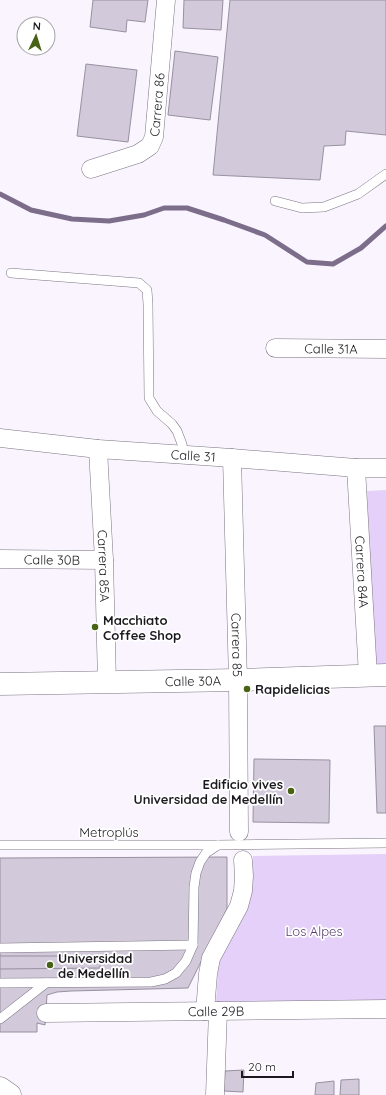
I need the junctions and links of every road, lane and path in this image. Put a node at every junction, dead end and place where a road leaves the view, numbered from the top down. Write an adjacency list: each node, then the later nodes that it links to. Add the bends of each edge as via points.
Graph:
1 (166, 0): 2 (street, Carrera 86, via 154,136 150,146 138,154)
2 (91, 169)
3 (386, 174): 4 (lane, via 358,194 324,207 302,208)
4 (275, 200)
5 (11, 273): 10 (lane, via 139,283 147,290 150,398 157,412 177,430)
6 (275, 348): 7 (street, Calle 31A)
7 (386, 349)
8 (0, 438): 9 (street, Calle 31)
9 (98, 450): 10 (street, Calle 31); 15 (street, Carrera 85A)
10 (184, 455): 11 (street, Calle 31)
11 (232, 458): 12 (street, Calle 31); 17 (street, Carrera 85)
12 (356, 468): 13 (street, Calle 31); 16 (street, Carrera 84A)
13 (386, 468)
14 (0, 559): 15 (street, Calle 30B)
15 (104, 560): 18 (street, Carrera 85A)
16 (377, 675): 17 (street, Calle 30A)
17 (238, 680): 18 (street, Calle 30A); 20 (street, Carrera 85)
18 (107, 683): 19 (street, Calle 30A)
19 (0, 684)
20 (239, 832)
21 (386, 843): 23 (lane, Metroplús)
22 (0, 845): 23 (lane, Metroplús)
23 (218, 845): 25 (lane, via 206,853 196,873)
24 (243, 860): 30 (street, via 243,891 239,906 211,958 208,974)
25 (193, 945): 26 (lane); 28 (lane, via 186,962 176,973 165,979 151,982)
26 (0, 948)
27 (0, 983): 28 (lane)
28 (46, 983): 32 (lane)
29 (386, 1009): 30 (street, Calle 29B)
30 (212, 1011): 31 (street, Calle 29B); 35 (street)
31 (46, 1013)
32 (0, 1019)
33 (0, 1088): 34 (street)
34 (10, 1095)
35 (215, 1095)

